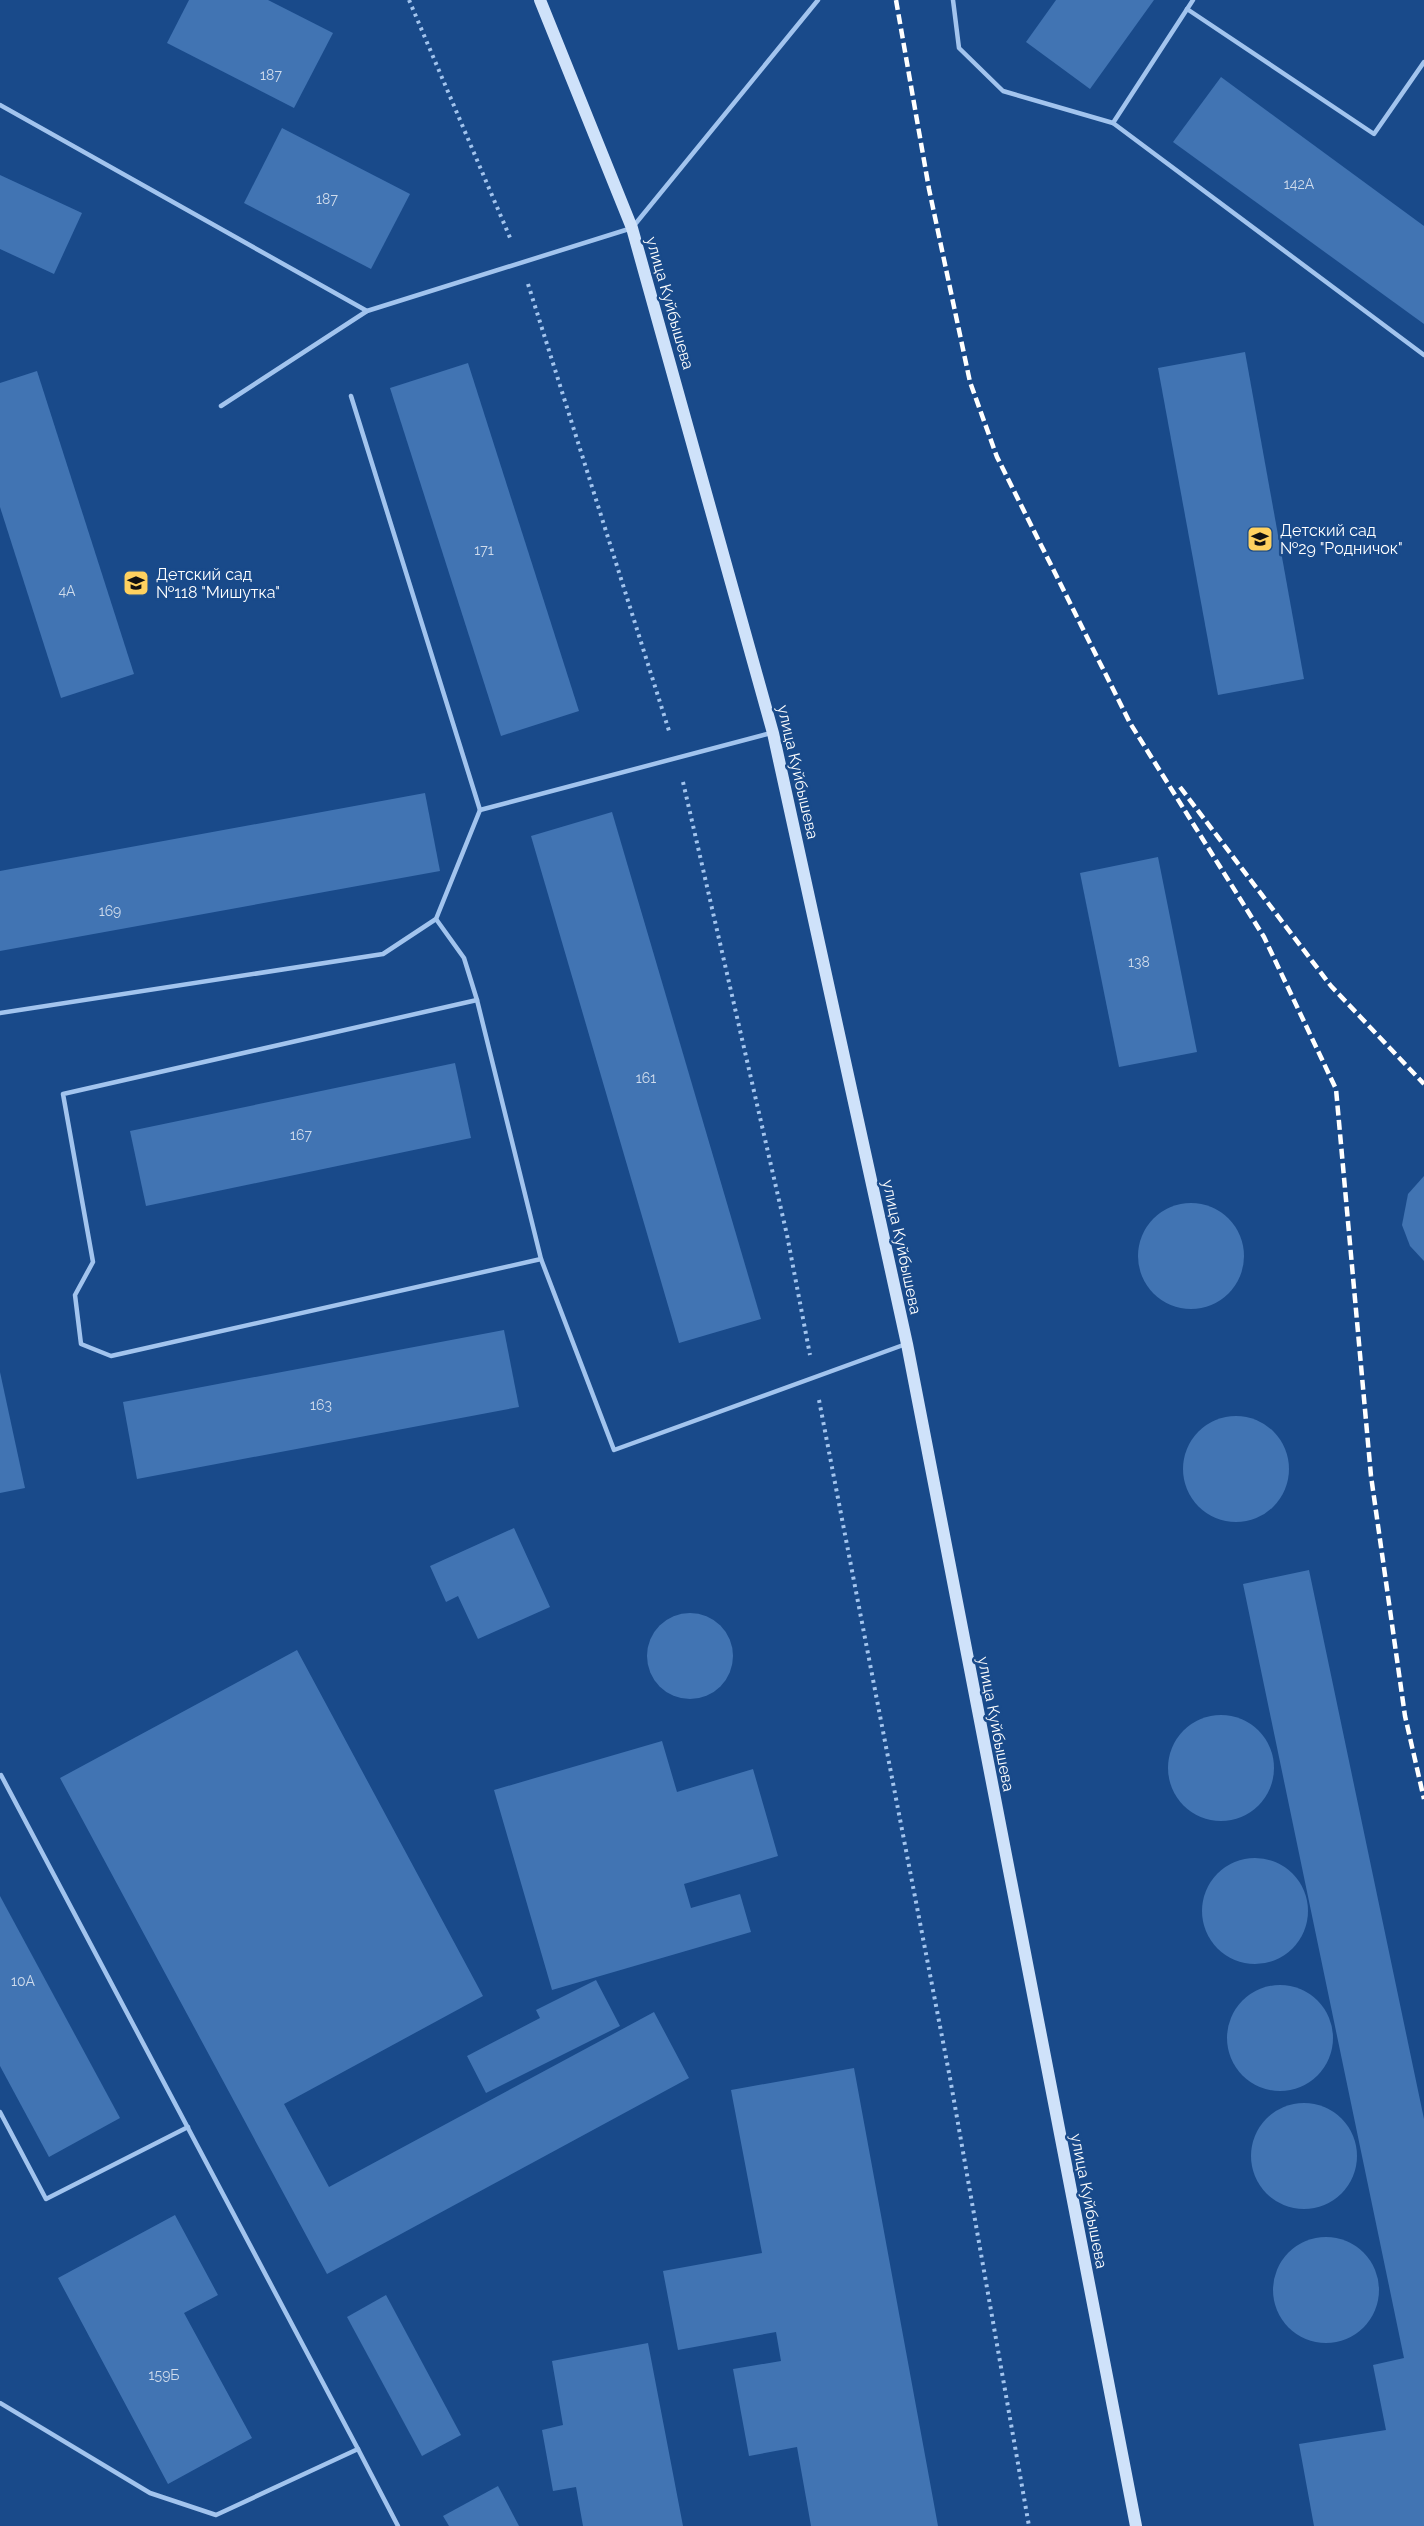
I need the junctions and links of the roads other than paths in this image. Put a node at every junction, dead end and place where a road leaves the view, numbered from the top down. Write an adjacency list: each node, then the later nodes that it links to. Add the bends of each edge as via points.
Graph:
1 (540, 0): 9 (main road, улица Куйбышева)
2 (818, 0): 9 (lane)
3 (952, 0): 8 (lane, via 959,48 1004,91)
4 (1193, 0): 5 (lane)
5 (1187, 9): 6 (lane, via 1374,134); 8 (lane)
6 (1424, 62)
7 (0, 105): 10 (lane)
8 (1113, 123): 11 (lane)
9 (632, 228): 10 (lane); 14 (main road, улица Куйбышева)
10 (367, 311): 13 (lane)
11 (1424, 355)
12 (351, 396): 15 (lane)
13 (221, 406)
14 (773, 733): 15 (lane); 20 (main road, улица Куйбышева)
15 (480, 810): 16 (lane)
16 (436, 919): 17 (lane, via 464,958); 18 (lane, via 383,954)
17 (477, 1000): 19 (lane); 19 (lane, via 63,1094 93,1262 75,1295 81,1344 111,1356)
18 (0, 1013)
19 (541, 1258): 20 (lane, via 614,1450)
20 (907, 1344): 27 (main road, улица Куйбышева)
21 (1, 1775): 23 (lane)
22 (0, 2112): 23 (lane, via 46,2199)
23 (188, 2127): 25 (lane)
24 (0, 2403): 25 (lane, via 150,2493 216,2515)
25 (358, 2450): 26 (lane)
26 (398, 2526)
27 (1136, 2526)

